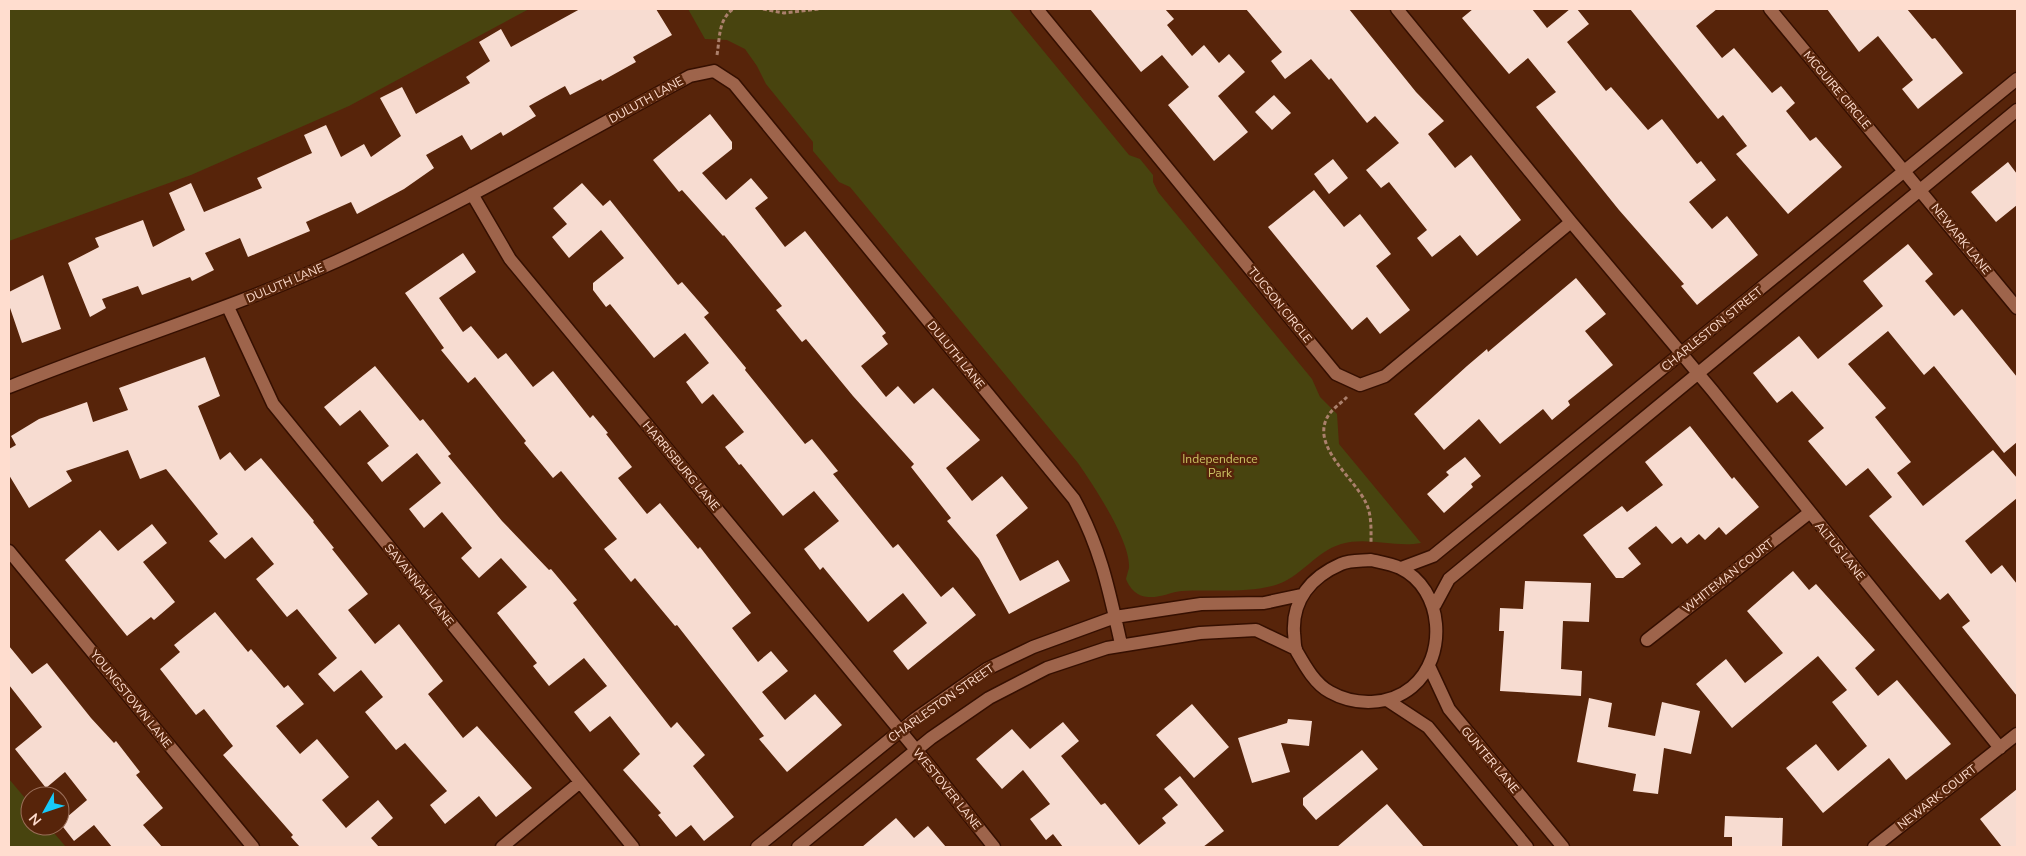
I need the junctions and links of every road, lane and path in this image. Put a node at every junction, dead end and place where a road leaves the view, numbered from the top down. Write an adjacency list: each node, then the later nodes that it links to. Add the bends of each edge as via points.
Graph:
1 (733, 9): 8 (path, via 721,25)
2 (763, 9): 7 (path)
3 (819, 9): 7 (path)
4 (1037, 9): 19 (street, TUCSON CIRCLE, via 1336,374)
5 (1397, 9): 14 (street)
6 (1770, 9): 11 (street, MCGUIRE CIRCLE)
7 (793, 11)
8 (714, 71): 13 (street, DULUTH LANE, via 690,76); 27 (street, DULUTH LANE, via 734,84 1074,499 1090,528 1103,563)
9 (2017, 79): 11 (street, CHARLESTON STREET)
10 (2017, 110): 12 (street, CHARLESTON STREET)
11 (1904, 170): 12 (street, NEWARK LANE); 17 (street, CHARLESTON STREET)
12 (1920, 190): 16 (street, NEWARK LANE); 18 (street, CHARLESTON STREET)
13 (472, 194): 15 (street, DULUTH LANE, via 338,260); 33 (street, HARRISBURG LANE, via 510,259)
14 (1571, 222): 17 (street); 19 (street, via 1386,376)
15 (228, 307): 20 (street, DULUTH LANE); 37 (street, SAVANNAH LANE, via 273,404)
16 (2017, 308)
17 (1682, 354): 18 (street, ALTUS LANE); 24 (street, CHARLESTON STREET, via 1433,556)
18 (1698, 373): 21 (street, ALTUS LANE); 26 (street, CHARLESTON STREET, via 1449,579)
19 (1360, 385): 23 (path, via 1330,412 1324,434 1329,451 1366,503 1370,516)
20 (9, 387)
21 (1809, 513): 28 (street, WHITEMAN COURT); 35 (street, ALTUS LANE)
22 (9, 550): 38 (street, YOUNGSTOWN LANE)
23 (1371, 560): 24 (street); 25 (street, via 1342,563 1319,577)
24 (1401, 568): 26 (street, via 1421,585)
25 (1301, 595): 27 (street, CHARLESTON STREET, via 1264,603 1201,604); 30 (street, via 1294,622)
26 (1435, 605): 31 (street, via 1437,637)
27 (1116, 617): 29 (street, DULUTH LANE); 33 (street, CHARLESTON STREET, via 1033,647 987,669)
28 (1647, 640)
29 (1121, 644): 30 (street, CHARLESTON STREET, via 1200,633 1256,630); 36 (street, CHARLESTON STREET, via 1047,668 989,698)
30 (1296, 649): 32 (street, via 1309,673 1329,692 1357,702)
31 (1428, 666): 32 (street, via 1412,687); 45 (street, GUNTER LANE, via 1449,709)
32 (1387, 700): 44 (street, via 1428,727)
33 (900, 730): 36 (street, WESTOVER LANE); 41 (street, CHARLESTON STREET)
34 (2017, 734): 35 (street)
35 (2000, 748): 46 (street, NEWARK COURT)
36 (916, 751): 42 (street, CHARLESTON STREET); 43 (street, WESTOVER LANE)
37 (579, 783): 39 (street); 40 (street, SAVANNAH LANE)
38 (253, 847)
39 (502, 847)
40 (633, 847)
41 (757, 847)
42 (798, 847)
43 (994, 847)
44 (1527, 847)
45 (1563, 847)
46 (1874, 847)

